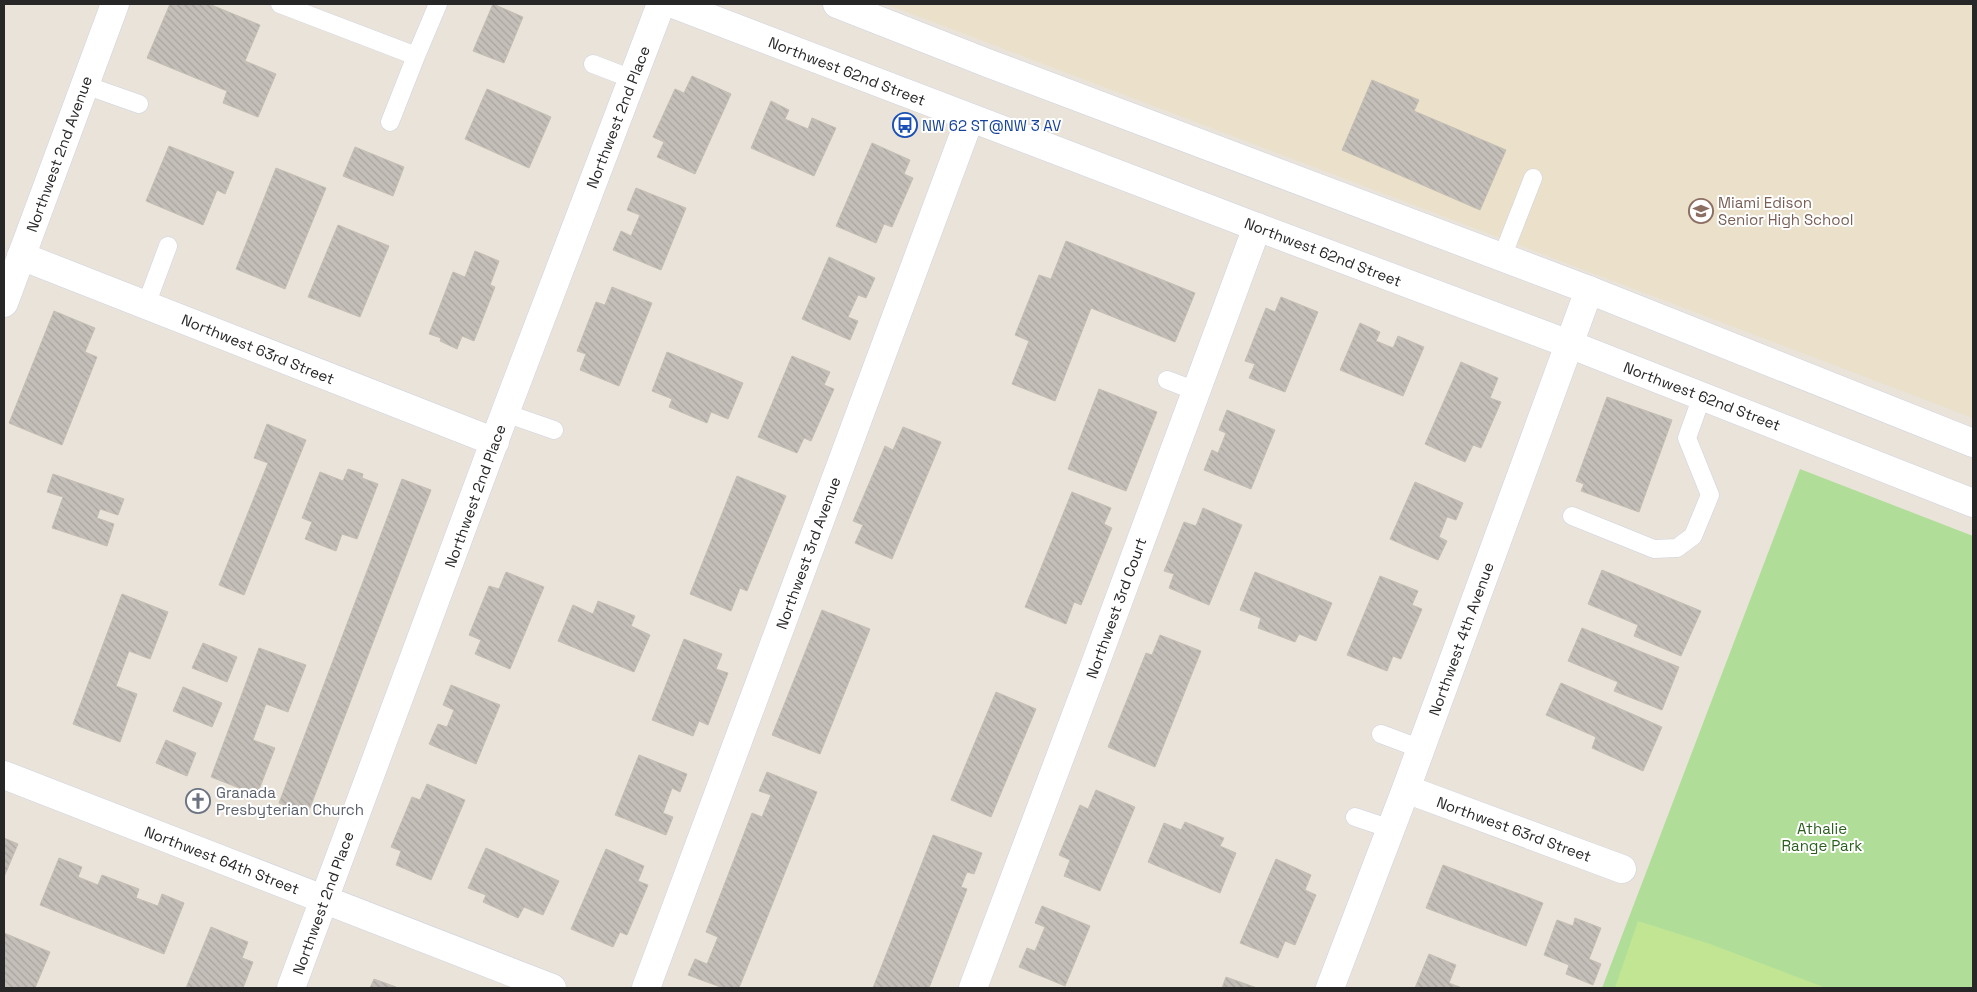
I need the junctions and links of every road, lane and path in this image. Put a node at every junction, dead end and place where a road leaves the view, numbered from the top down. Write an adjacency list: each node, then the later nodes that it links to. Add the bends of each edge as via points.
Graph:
1 (115, 4): 10 (street, Northwest 2nd Avenue)
2 (280, 4): 7 (lane)
3 (438, 4): 7 (lane)
4 (661, 4): 9 (street, Northwest 2nd Place)
5 (673, 4): 12 (street, Northwest 62nd Street)
6 (837, 4): 18 (street)
7 (416, 56): 13 (lane)
8 (593, 64): 9 (lane)
9 (632, 79): 26 (street, Northwest 2nd Place)
10 (85, 85): 11 (lane); 17 (street, Northwest 2nd Avenue)
11 (139, 104)
12 (970, 118): 15 (street, Northwest 62nd Street); 42 (street, Northwest 3rd Avenue)
13 (390, 122)
14 (1533, 178): 18 (lane)
15 (1257, 227): 22 (street, Northwest 62nd Street); 24 (street, Northwest 3rd Court)
16 (168, 246): 21 (lane)
17 (21, 256): 20 (street, Northwest 2nd Avenue); 21 (street, Northwest 63rd Street)
18 (1502, 257): 19 (street)
19 (1589, 290): 22 (street, Northwest 4th Avenue); 29 (street)
20 (4, 303)
21 (146, 305): 28 (street, Northwest 63rd Street)
22 (1569, 344): 25 (street, Northwest 62nd Street); 33 (street, Northwest 4th Avenue)
23 (1167, 380): 24 (lane)
24 (1196, 391): 43 (street, Northwest 3rd Court)
25 (1702, 396): 30 (street, Northwest 62nd Street); 31 (lane, via 1687,438 1710,496 1694,536 1677,548 1654,549)
26 (505, 413): 27 (lane); 28 (street, Northwest 2nd Place)
27 (554, 430)
28 (494, 442): 39 (street, Northwest 2nd Place)
29 (1973, 443)
30 (1973, 503)
31 (1572, 516)
32 (1381, 734): 33 (lane)
33 (1421, 749): 35 (street, Northwest 4th Avenue)
34 (4, 775): 39 (street, Northwest 64th Street)
35 (1406, 789): 37 (street, Northwest 4th Avenue); 38 (street, Northwest 63rd Street)
36 (1355, 817): 37 (lane)
37 (1391, 829): 44 (street, Northwest 4th Avenue)
38 (1622, 869)
39 (324, 899): 40 (street, Northwest 2nd Place); 41 (street, Northwest 64th Street)
40 (291, 988)
41 (552, 988)
42 (646, 988)
43 (973, 988)
44 (1330, 988)

